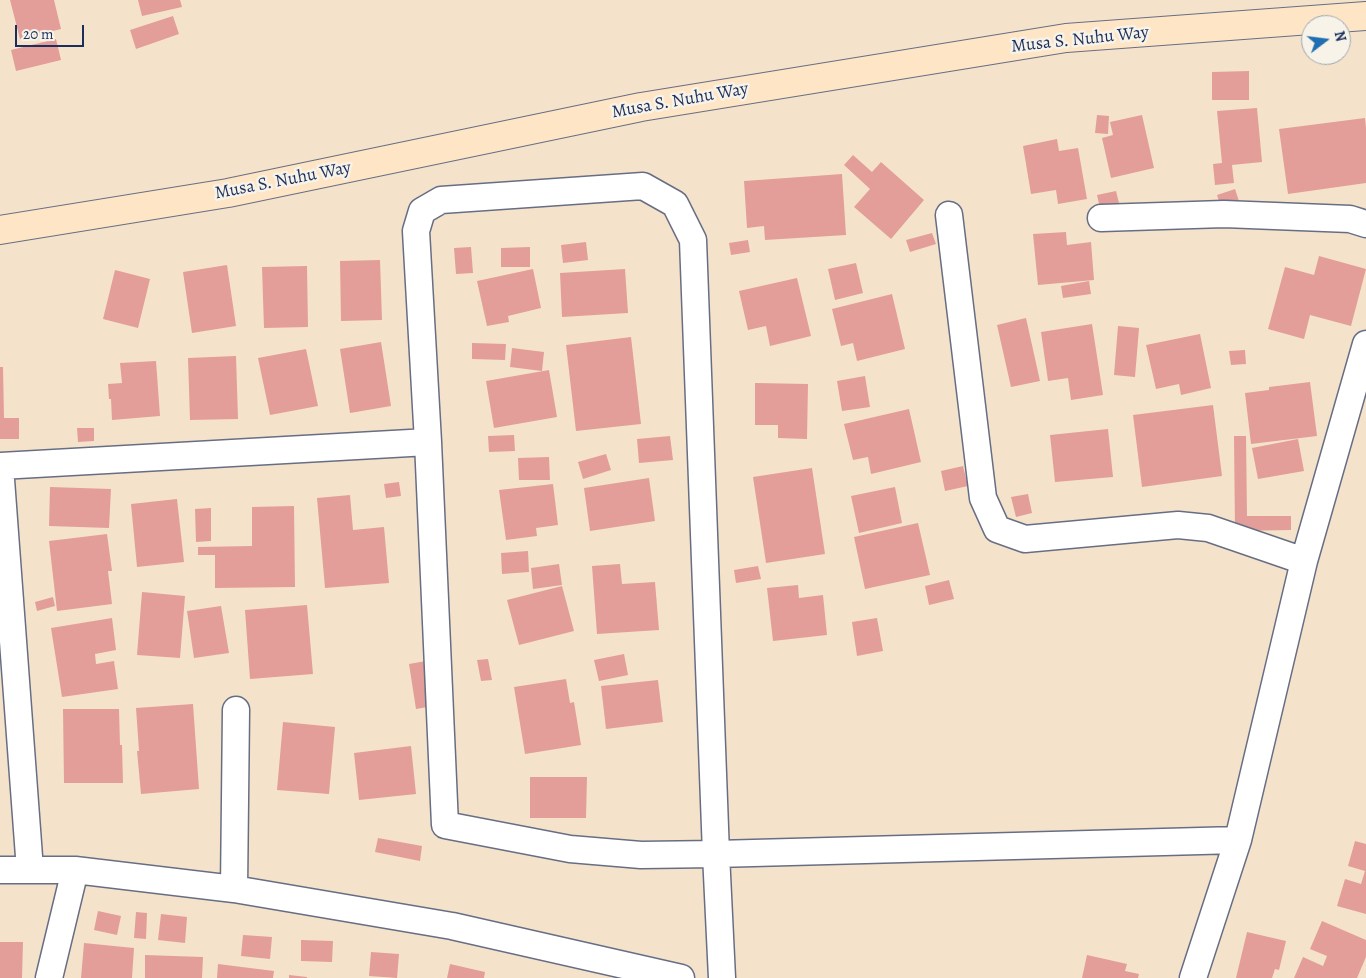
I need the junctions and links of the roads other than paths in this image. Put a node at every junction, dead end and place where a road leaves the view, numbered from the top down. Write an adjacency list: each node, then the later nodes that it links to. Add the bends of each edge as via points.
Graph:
1 (1366, 16): 5 (street, Musa S. Nuhu Way, via 1057,39 641,106 228,193)
2 (949, 215): 9 (street, via 983,498 997,529 1026,539 1178,525 1208,528)
3 (1100, 218): 4 (street, via 1224,214 1350,219)
4 (1366, 224)
5 (0, 230)
6 (1366, 344): 9 (street)
7 (428, 442): 8 (street); 12 (street, via 445,825 570,849 641,855); 12 (street, via 416,230 422,211 441,200 643,186 675,204 693,240)
8 (0, 466): 14 (street)
9 (1304, 561): 11 (street)
10 (236, 710): 16 (street)
11 (1238, 840): 12 (street); 20 (street)
12 (716, 854): 19 (street)
13 (0, 870): 14 (street)
14 (30, 870): 15 (street)
15 (75, 870): 16 (street); 17 (street)
16 (234, 889): 18 (street, via 452,926)
17 (49, 978)
18 (681, 978)
19 (722, 978)
20 (1193, 978)

